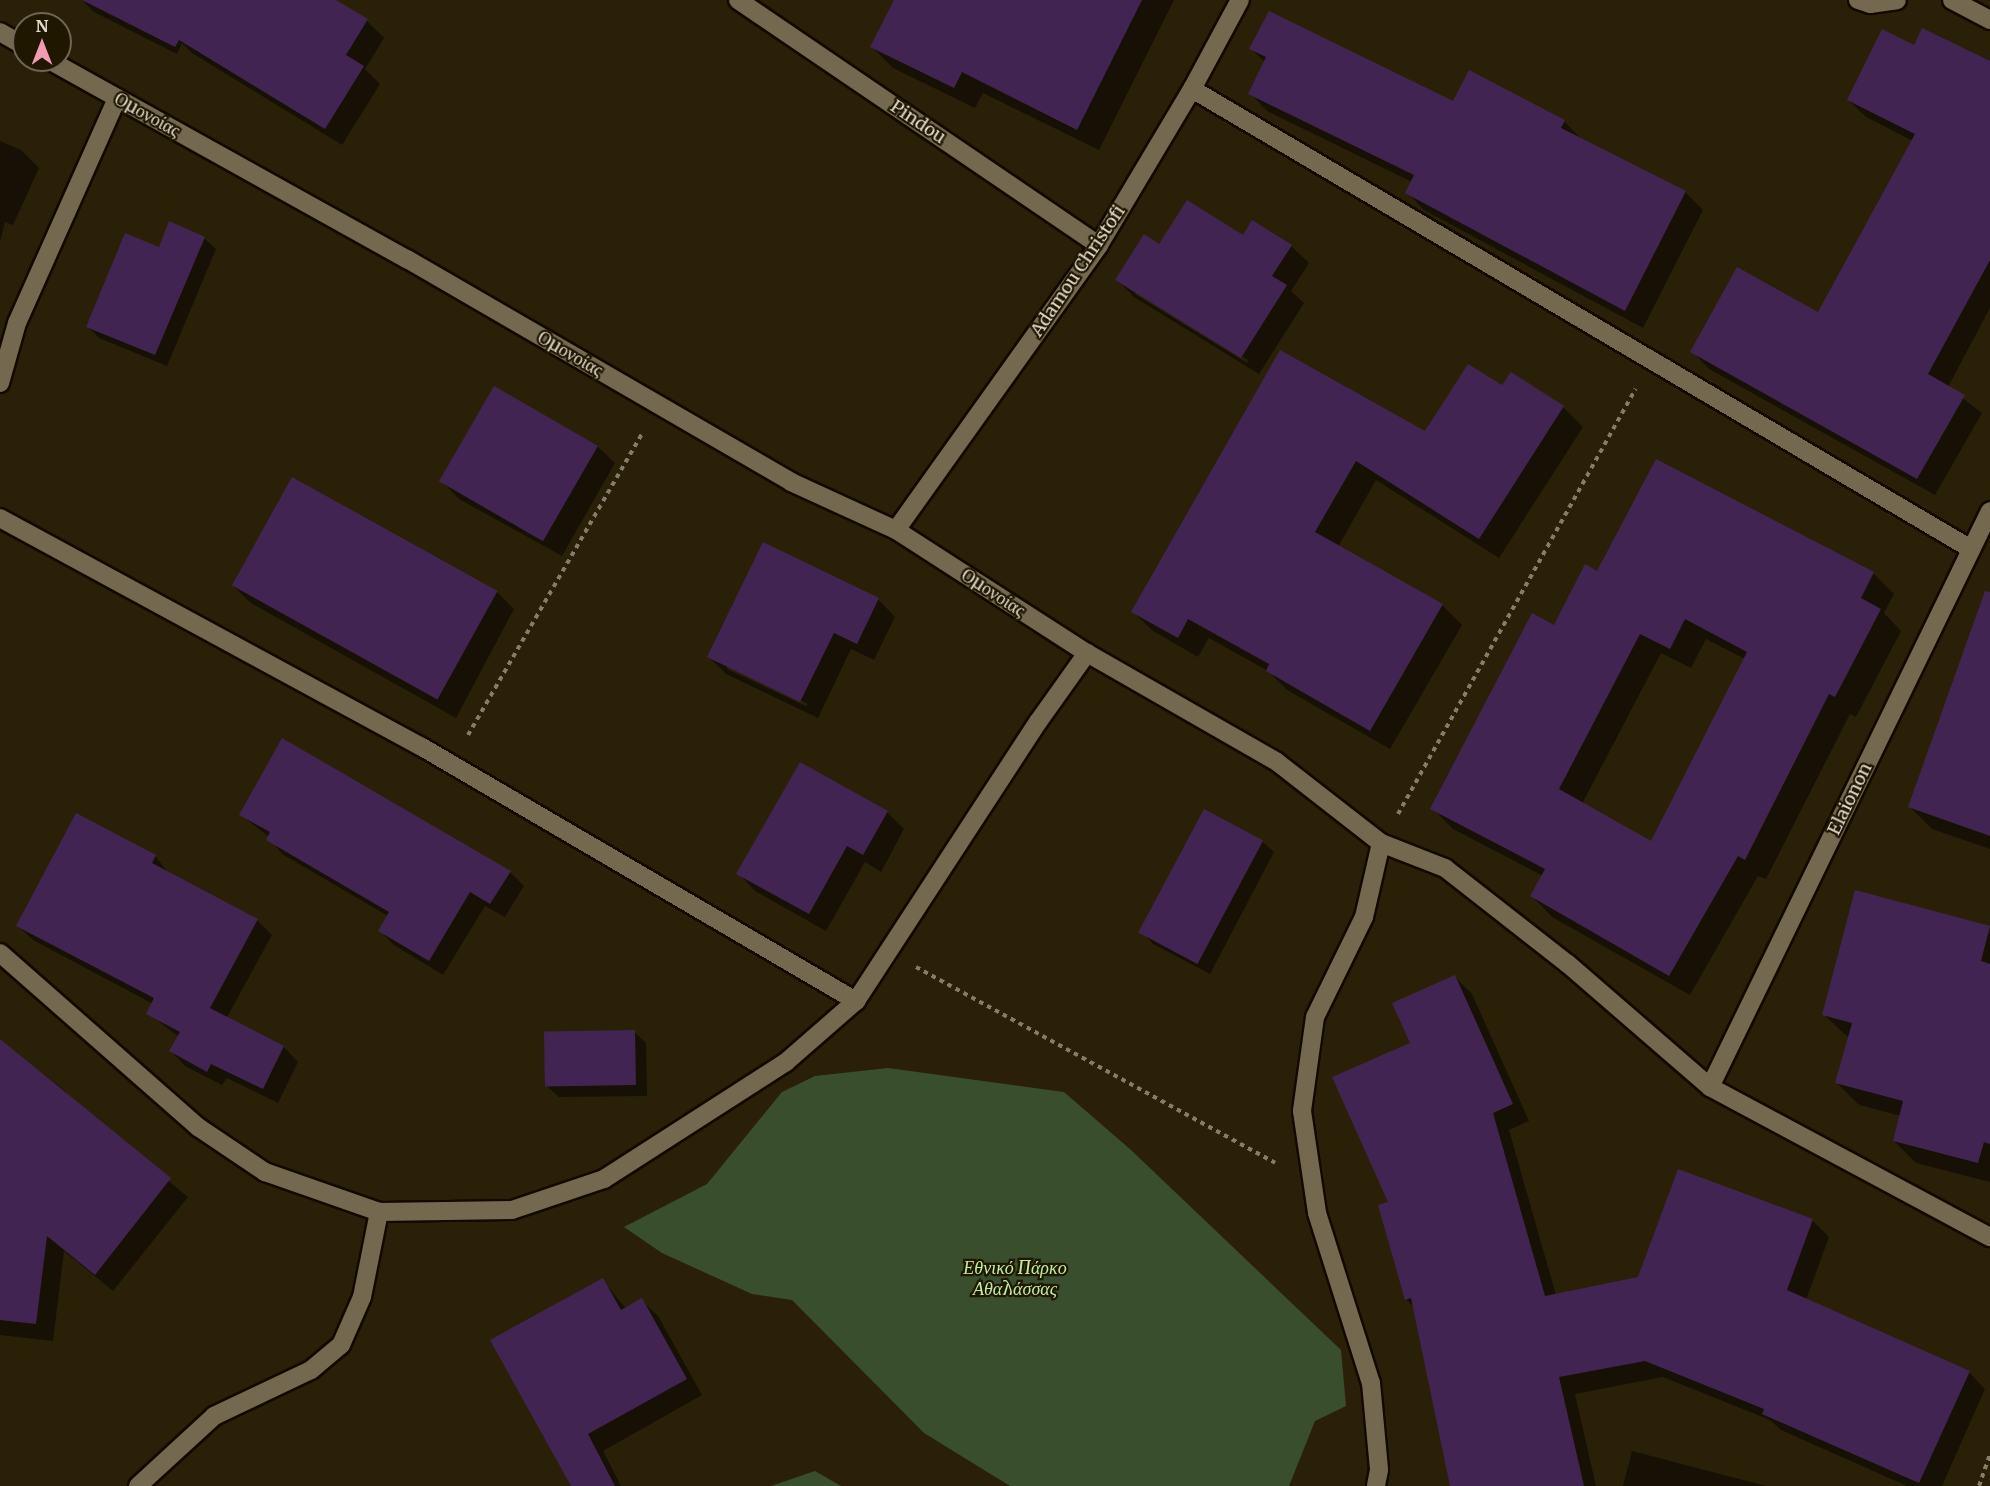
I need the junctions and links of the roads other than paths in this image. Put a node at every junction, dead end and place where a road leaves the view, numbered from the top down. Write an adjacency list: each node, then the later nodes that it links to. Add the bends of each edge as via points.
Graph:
1 (738, 0): 10 (street, Pindou)
2 (1240, 0): 8 (street, Adamou Christofi)
3 (1857, 0): 4 (street, via 1870,4)
4 (1897, 0)
5 (1952, 0): 6 (street)
6 (1990, 20)
7 (70, 72): 9 (street, Ομονοίας)
8 (1192, 89): 10 (street, Adamou Christofi); 15 (street)
9 (117, 98): 11 (street, via 17,323); 14 (street, Ομονοίας, via 791,482)
10 (1099, 245): 14 (street, Adamou Christofi)
11 (0, 383)
12 (1990, 511): 15 (street, Elaionon)
13 (0, 518): 19 (street, via 451,764)
14 (896, 530): 16 (street, Ομονοίας)
15 (1971, 549): 20 (street, Elaionon)
16 (1087, 653): 17 (street, Ομονοίας, via 1277,762); 19 (street)
17 (1381, 843): 20 (street, Ομονοίας, via 1445,868 1568,964); 24 (street, via 1364,917 1315,1017 1302,1111 1317,1212 1371,1383 1379,1470)
18 (0, 953): 21 (street, via 198,1127 265,1172)
19 (856, 1001): 21 (street, via 786,1062 604,1179 512,1210)
20 (1710, 1087): 22 (street, Ομονοίας)
21 (379, 1212): 23 (street, via 362,1297 341,1345 311,1370 214,1416)
22 (1990, 1238)
23 (138, 1486)
24 (1376, 1486)

